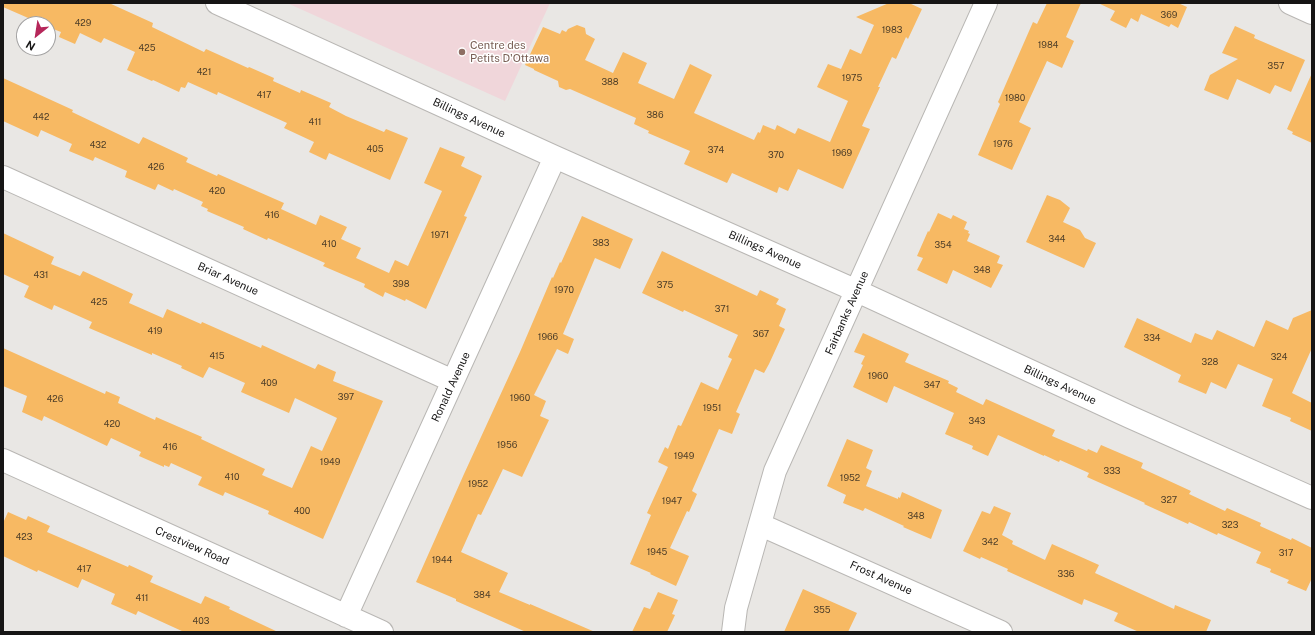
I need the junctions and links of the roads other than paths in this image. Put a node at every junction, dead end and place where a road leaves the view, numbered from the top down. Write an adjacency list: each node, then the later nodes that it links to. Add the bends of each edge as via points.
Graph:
1 (217, 3): 5 (street, Billings Avenue)
2 (986, 3): 7 (street, Fairbanks Avenue)
3 (1290, 3): 4 (street)
4 (1312, 13)
5 (555, 157): 7 (street, Billings Avenue); 8 (street, Ronald Avenue)
6 (3, 177): 8 (street, Briar Avenue)
7 (858, 291): 10 (street, Billings Avenue); 11 (street, Fairbanks Avenue, via 775,471)
8 (453, 381): 12 (street, Ronald Avenue)
9 (3, 460): 12 (street, Crestview Road)
10 (1312, 498)
11 (761, 525): 14 (street, Fairbanks Avenue, via 736,608); 15 (street, Frost Avenue)
12 (346, 616): 13 (street, Crestview Road)
13 (382, 632)
14 (733, 632)
15 (1002, 632)

